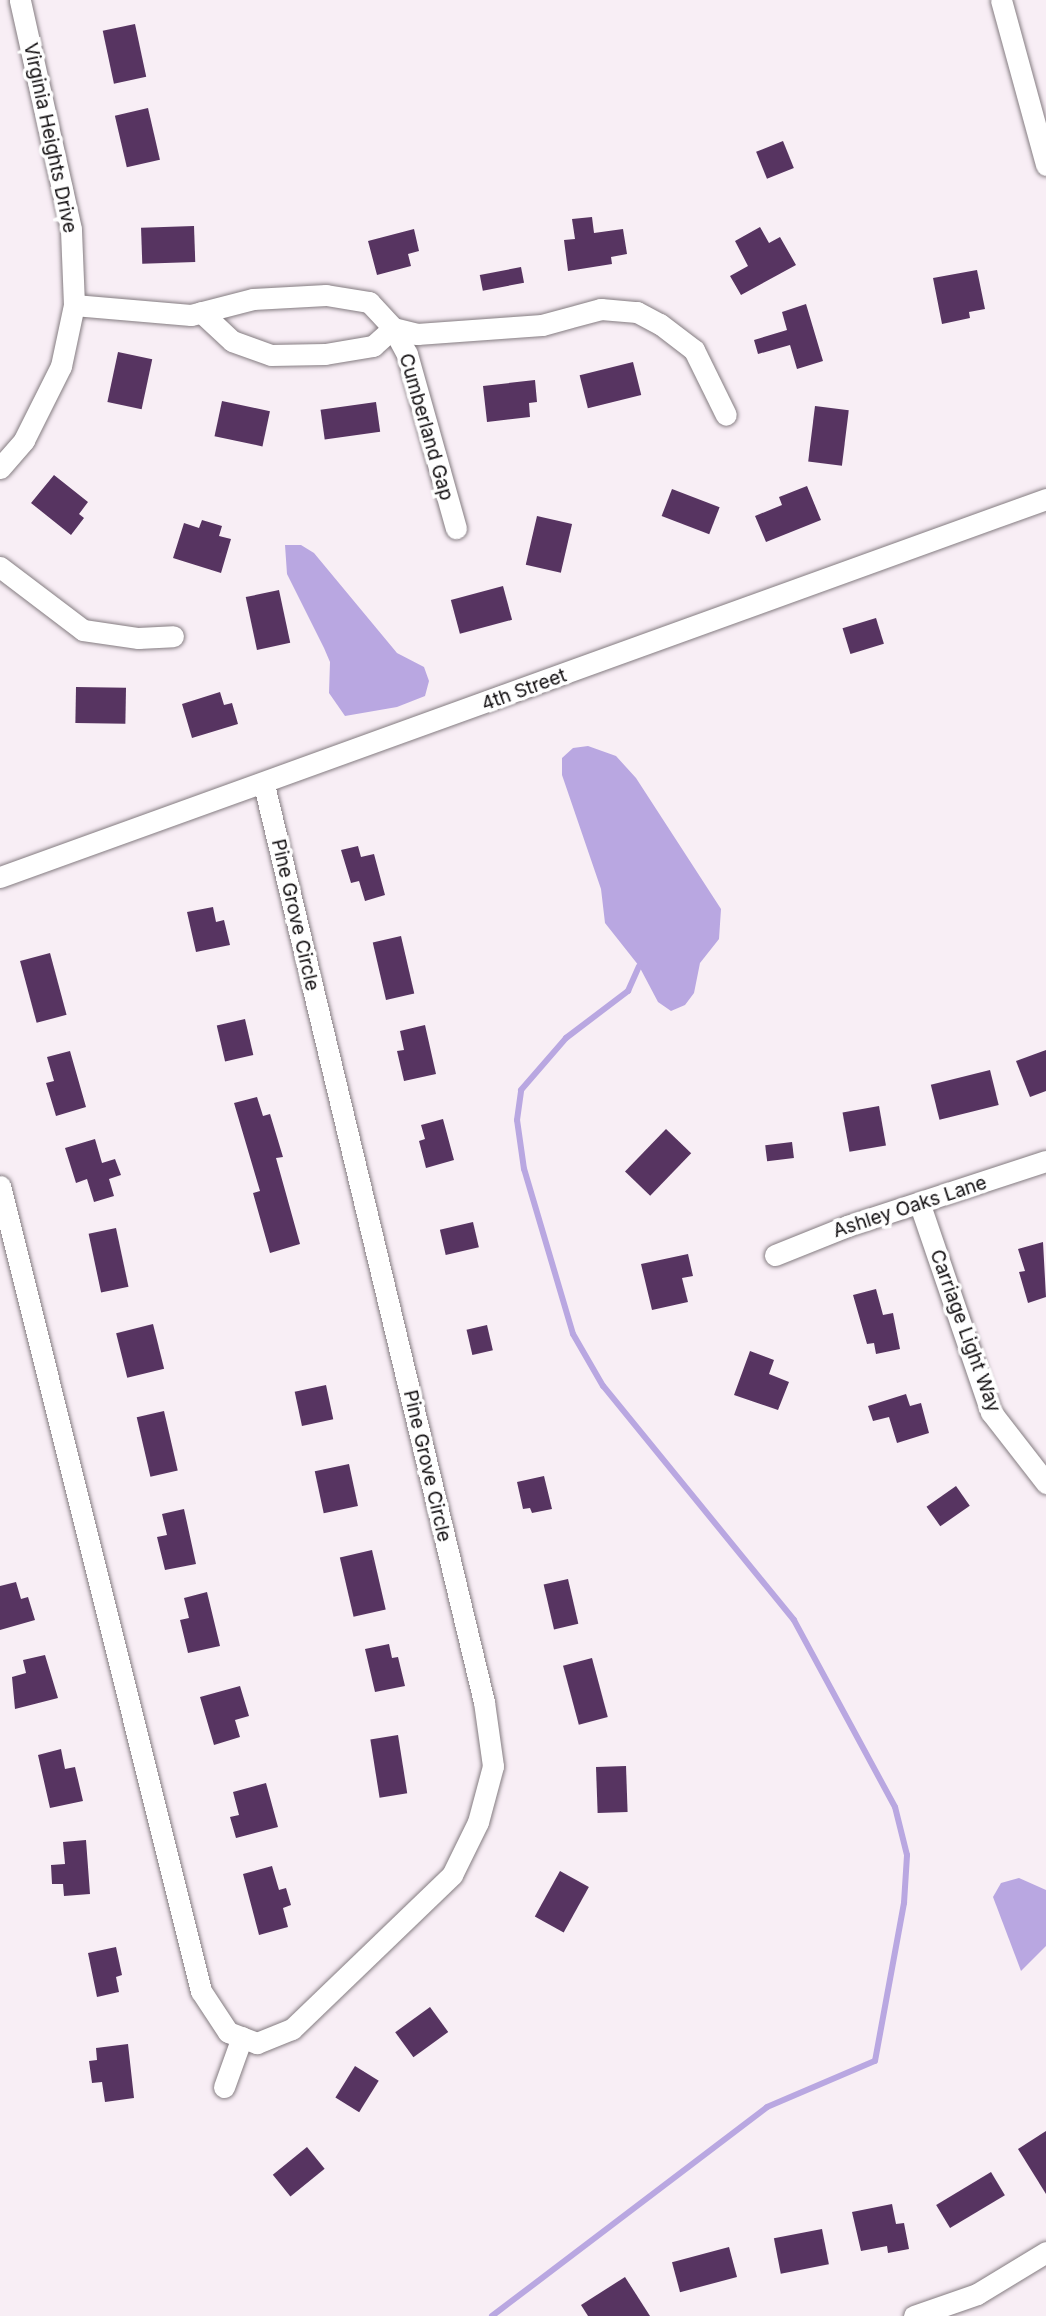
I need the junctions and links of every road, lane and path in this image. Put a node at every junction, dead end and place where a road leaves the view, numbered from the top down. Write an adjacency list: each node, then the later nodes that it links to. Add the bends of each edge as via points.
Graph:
1 (20, 0): 4 (street, Virginia Heights Drive, via 71,229)
2 (1002, 0): 3 (street)
3 (1046, 164)
4 (74, 305): 5 (street, Cumberland Gap); 8 (street, Virginia Heights Drive, via 61,366 24,440)
5 (201, 312): 6 (street, Cumberland Gap, via 253,299 326,295 369,302); 6 (street, via 232,341 271,355 325,354 373,346)
6 (393, 328): 7 (street, via 416,334 542,325 601,309 637,312 694,350); 10 (street, Cumberland Gap, via 407,354)
7 (726, 415)
8 (0, 468)
9 (1046, 499): 13 (street, 4th Street)
10 (456, 528)
11 (0, 567): 12 (street, via 83,630 138,638)
12 (173, 636)
13 (264, 785): 14 (street, 4th Street); 20 (street, Pine Grove Circle, via 484,1702 493,1766 478,1822 452,1875 292,2029 257,2043)
14 (0, 877)
15 (1046, 1161): 17 (street, Ashley Oaks Lane)
16 (0, 1186): 20 (street, via 201,1991 228,2032)
17 (920, 1205): 18 (street, Ashley Oaks Lane, via 847,1226); 19 (street, Carriage Light Way, via 991,1412)
18 (775, 1255)
19 (1046, 1483)
20 (242, 2037): 21 (street)
21 (224, 2087)
22 (1046, 2252): 23 (street, via 977,2294)
23 (914, 2316)

